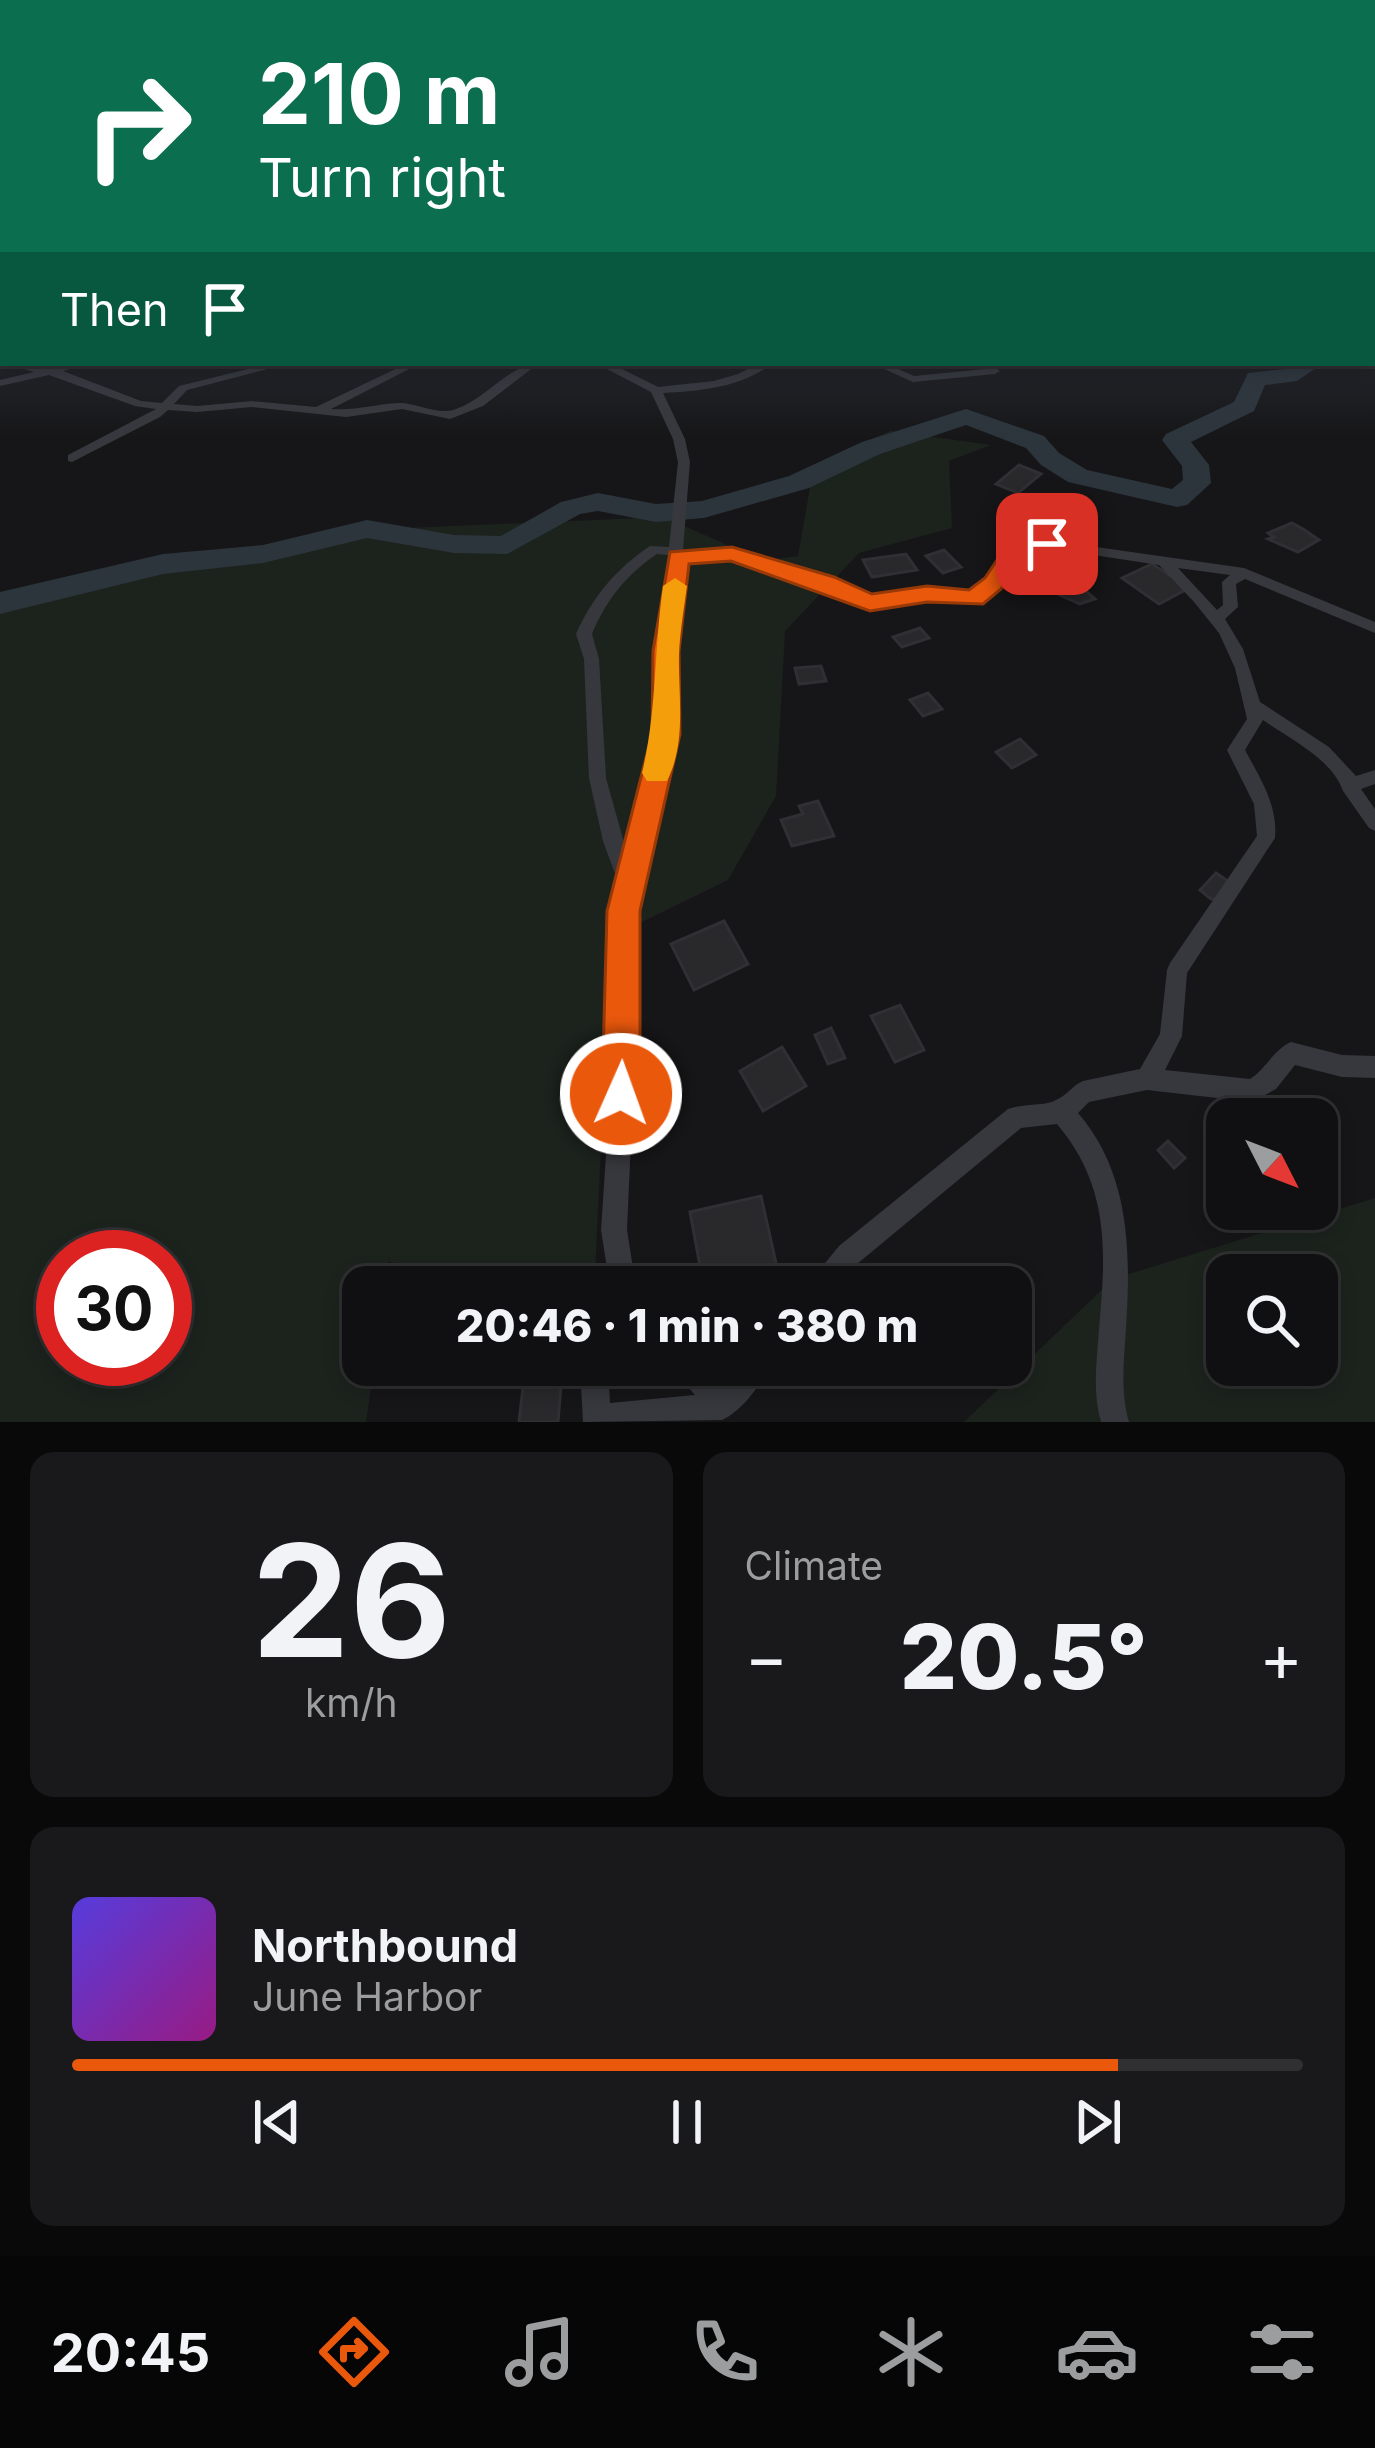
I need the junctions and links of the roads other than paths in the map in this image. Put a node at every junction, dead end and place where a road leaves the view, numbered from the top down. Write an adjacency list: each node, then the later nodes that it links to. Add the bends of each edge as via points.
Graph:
1 (50, 366): 9 (street); 11 (street, via 101,392)
2 (272, 366): 11 (street, via 193,384)
3 (410, 366): 12 (street)
4 (530, 366): 12 (street, via 459,414 402,406)
5 (609, 366): 10 (street)
6 (761, 366): 10 (street, via 724,383)
7 (883, 366): 8 (street, via 913,379)
8 (995, 371)
9 (0, 383)
10 (656, 390): 14 (street, via 684,462)
11 (164, 406): 12 (street, via 252,404); 13 (street)
12 (315, 413)
13 (72, 458)
14 (679, 555): 15 (street, via 732,554 870,603 927,594 974,598 1011,556 1047,544); 23 (street, via 666,651 666,734); 23 (street, via 655,549 641,557 608,587 584,634 593,649 601,795)
15 (1163, 561): 16 (street); 17 (street)
16 (1244, 573): 17 (street, via 1229,582 1231,607); 18 (street)
17 (1219, 616): 19 (street)
18 (1375, 628)
19 (1252, 704): 21 (street, via 1323,752); 25 (street, via 1255,719 1236,750 1268,812 1266,838 1178,970 1171,1036)
20 (1375, 777): 21 (street)
21 (1351, 783): 22 (street)
22 (1375, 823)
23 (630, 887): 27 (street, via 614,1230)
24 (1375, 1067): 25 (street, via 1291,1053 1252,1091)
25 (1147, 1079): 26 (street, via 1083,1091)
26 (1062, 1112): 28 (street, via 1016,1117 997,1129); 34 (street, via 1098,1154 1110,1198)
27 (620, 1266)
28 (839, 1266)
29 (595, 1386): 33 (street)
30 (705, 1386): 32 (street)
31 (739, 1386): 32 (street)
32 (722, 1406): 33 (street)
33 (597, 1420)
34 (1114, 1422)

